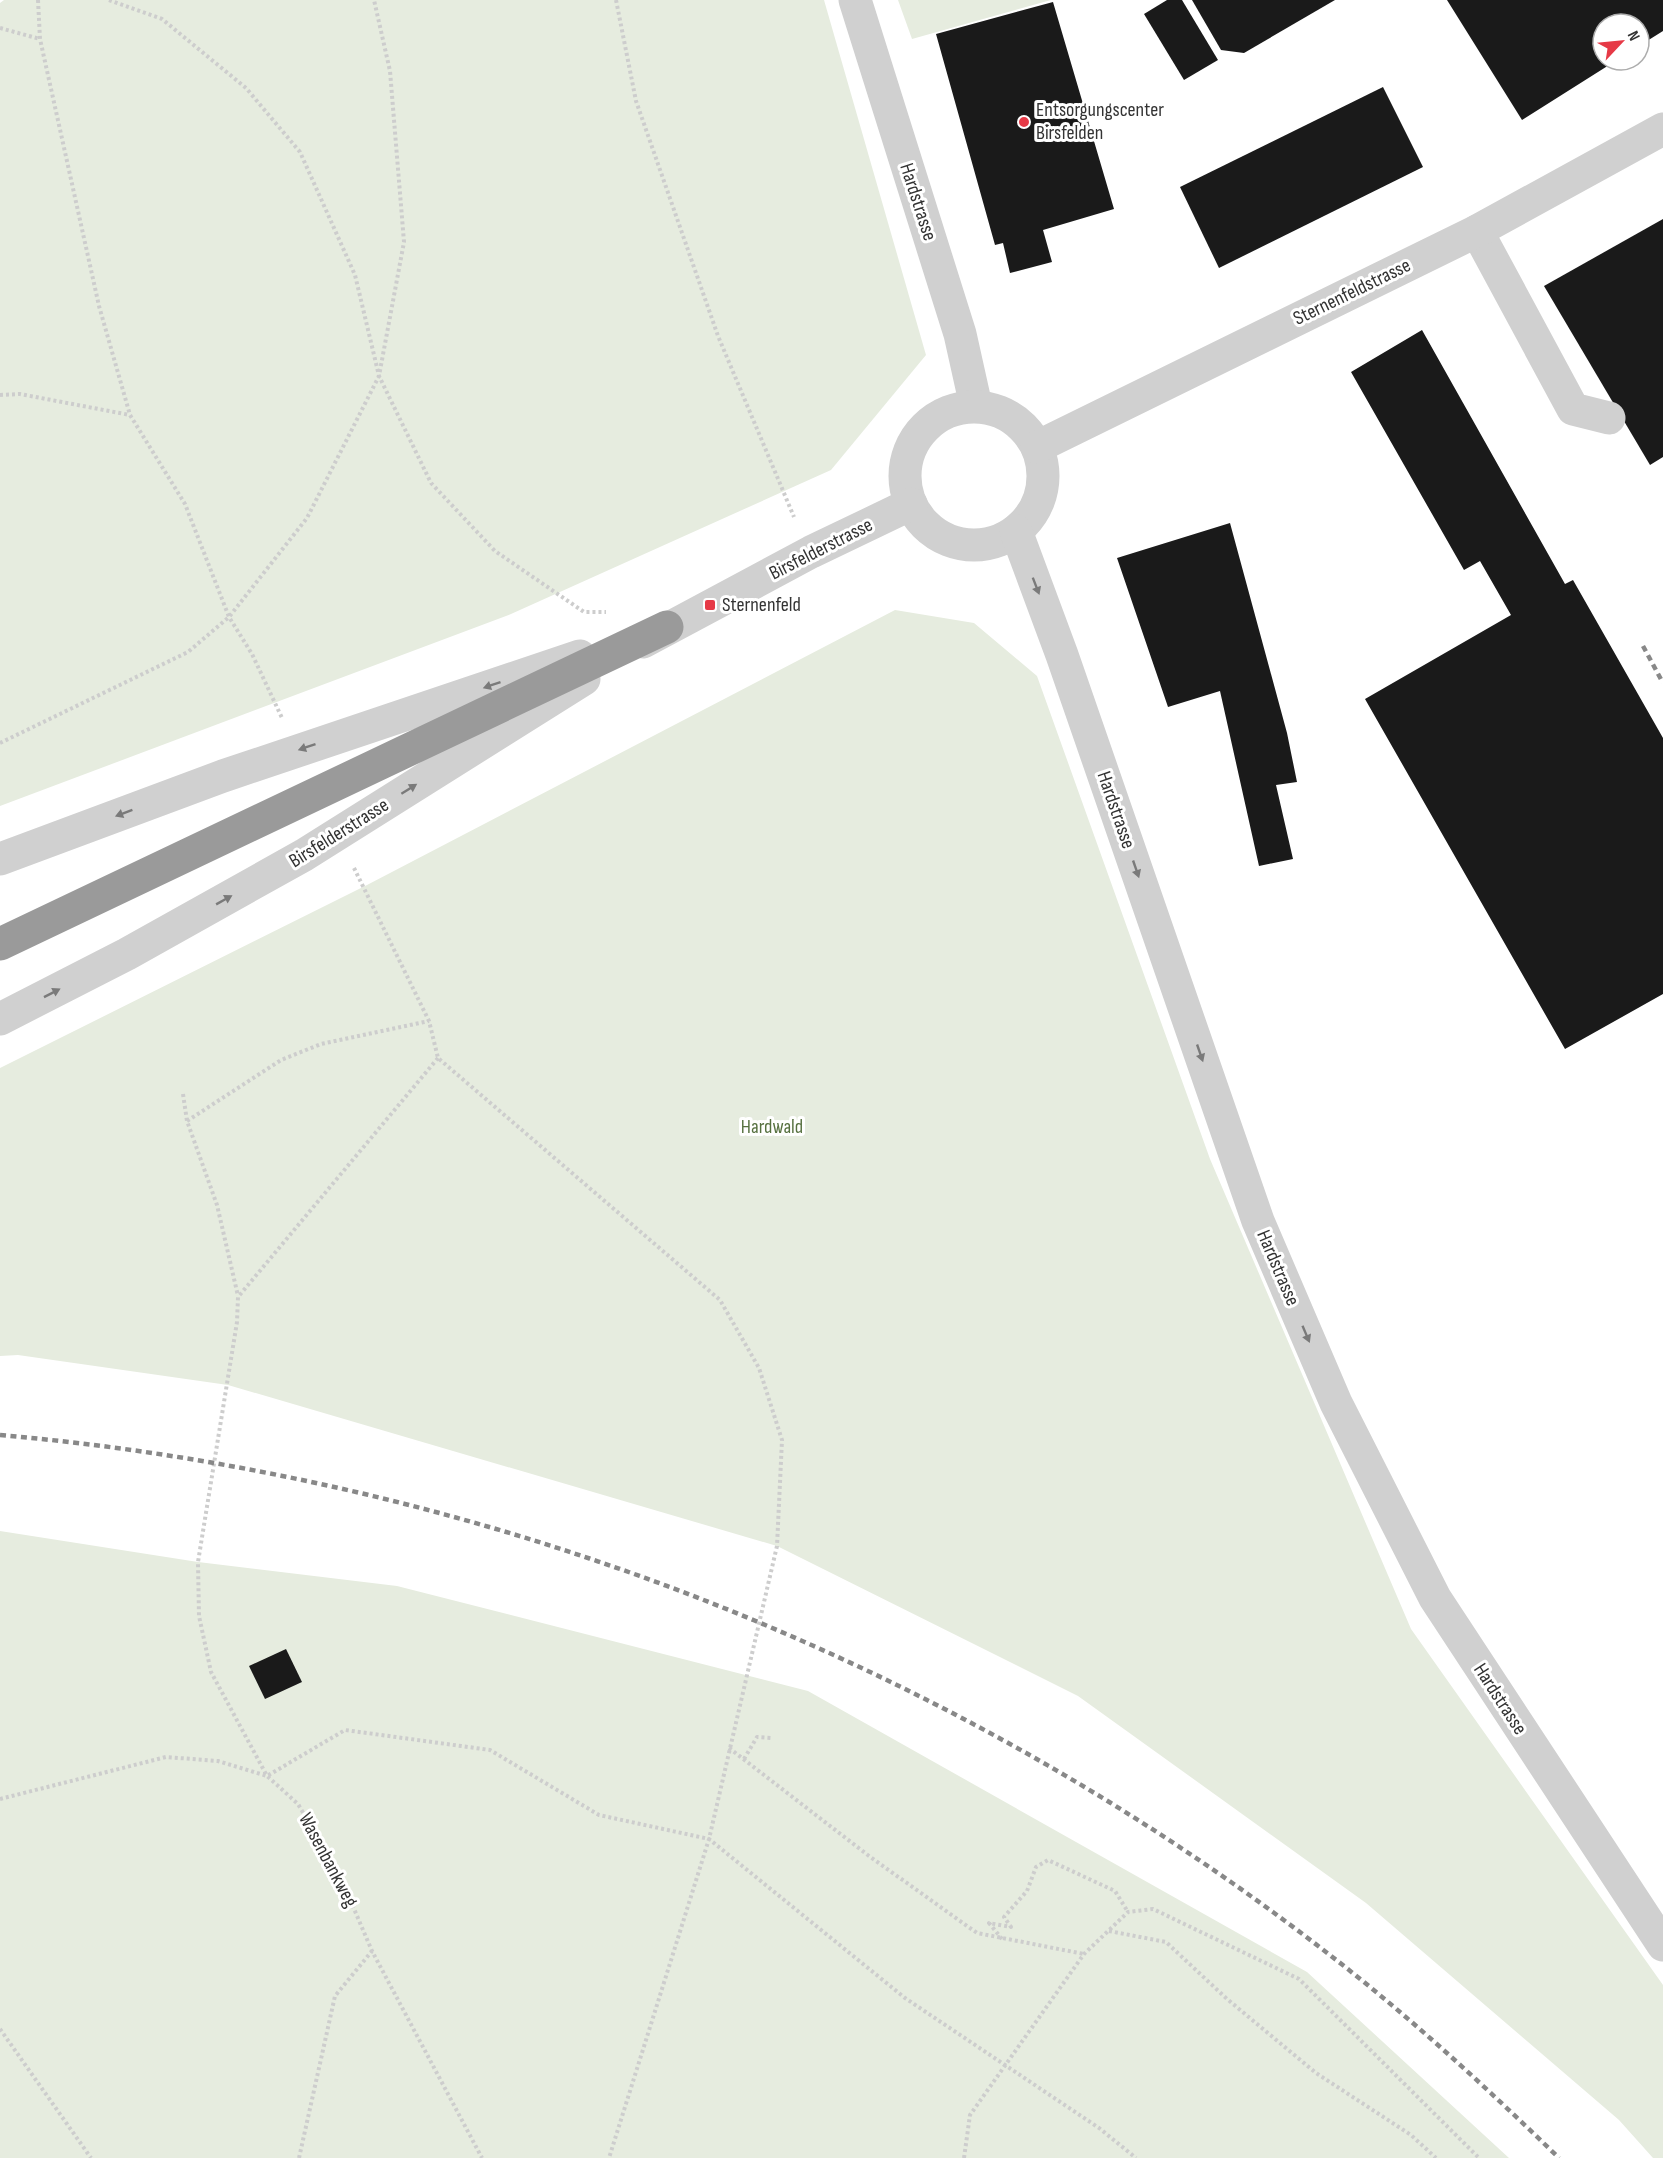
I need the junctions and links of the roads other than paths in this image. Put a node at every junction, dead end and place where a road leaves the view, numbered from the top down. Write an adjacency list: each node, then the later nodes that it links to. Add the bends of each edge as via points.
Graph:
1 (855, 0): 4 (street, Hardstrasse, via 960,334)
2 (1663, 129): 3 (street, Sternenfeldstrasse)
3 (1477, 231): 5 (street, via 1574,409); 6 (street, Sternenfeldstrasse)
4 (976, 406): 6 (street, via 1013,418); 7 (street, via 938,416 922,429 905,465 905,485)
5 (1609, 418)
6 (1037, 447): 8 (street, via 1043,483 1039,502)
7 (911, 504): 8 (street, via 933,532 966,545 984,545); 9 (street, Birsfelderstrasse)
8 (1016, 531): 13 (street, Hardstrasse, one-way to 13, via 1258,1221 1336,1403 1435,1598)
9 (667, 627): 10 (street, Birsfelderstrasse, one-way to 10, via 223,776); 11 (highway); 12 (street, Birsfelderstrasse, one-way to 9, via 127,954 304,855)
10 (0, 859)
11 (0, 944)
12 (0, 1019)
13 (1663, 1945)

